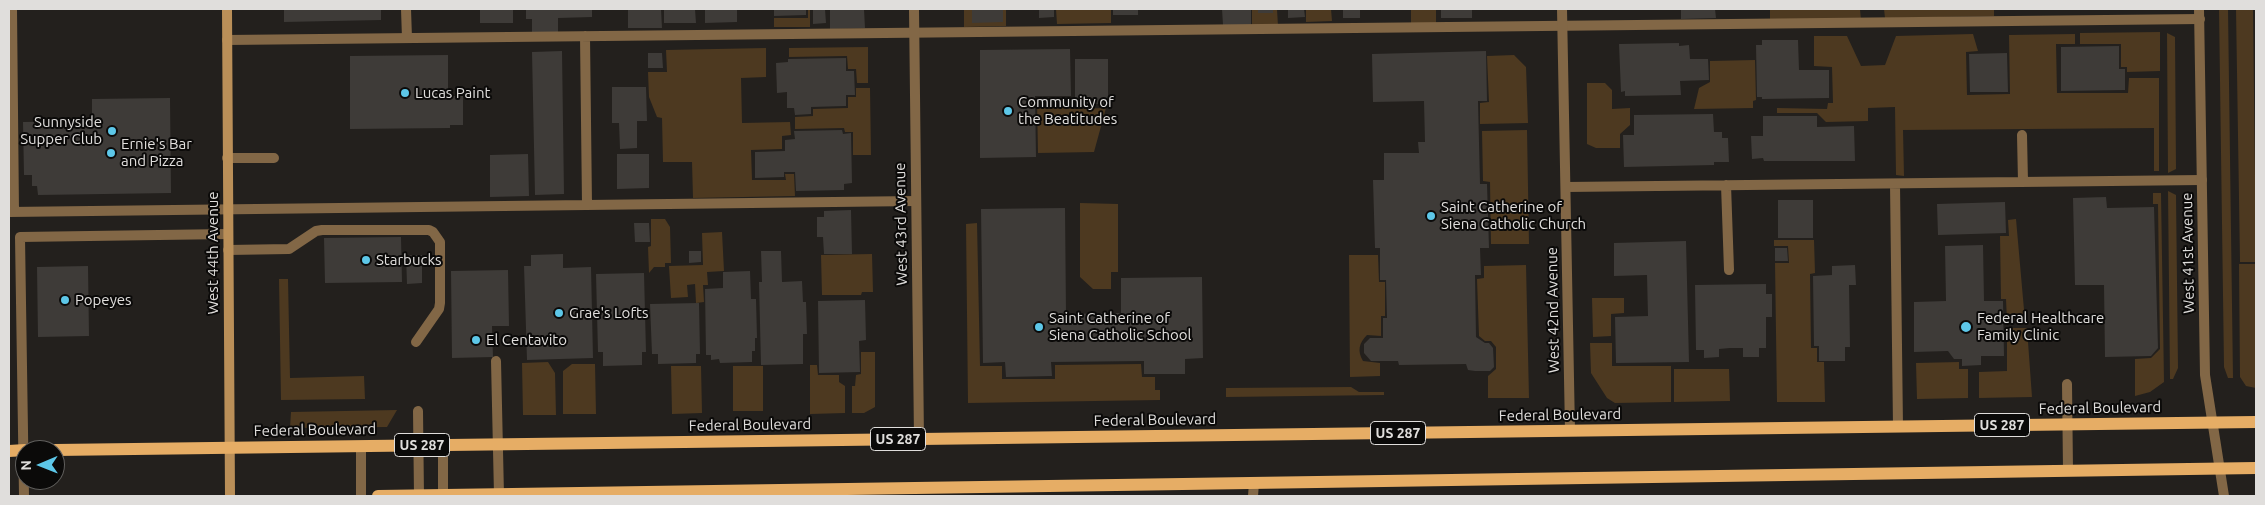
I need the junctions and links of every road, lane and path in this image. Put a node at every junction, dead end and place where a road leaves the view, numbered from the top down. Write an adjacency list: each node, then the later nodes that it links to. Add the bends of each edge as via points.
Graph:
1 (12, 9): 23 (street)
2 (227, 9): 11 (street, West 44th Avenue)
3 (406, 9): 10 (street)
4 (914, 9): 8 (street, West 43rd Avenue)
5 (1562, 9): 7 (street, West 42nd Avenue)
6 (2200, 14): 7 (street); 15 (street, West 41st Avenue)
7 (1563, 26): 8 (street); 19 (street, West 42nd Avenue)
8 (914, 32): 9 (street); 20 (street, West 43rd Avenue)
9 (585, 36): 10 (street); 21 (street)
10 (406, 38): 11 (street)
11 (227, 40): 13 (street, West 44th Avenue)
12 (2022, 135): 16 (street)
13 (227, 158): 14 (street); 22 (street, West 44th Avenue)
14 (274, 158)
15 (2202, 180): 16 (street); 32 (street, West 41st Avenue, via 2205,375)
16 (2023, 182): 17 (street)
17 (1895, 184): 18 (street); 34 (street)
18 (1726, 186): 19 (street); 26 (street)
19 (1566, 187): 35 (street, West 42nd Avenue)
20 (916, 201): 21 (street); 36 (street, West 43rd Avenue)
21 (587, 205): 22 (street)
22 (228, 209): 23 (street); 24 (street, West 44th Avenue)
23 (12, 212)
24 (228, 234): 25 (street, West 44th Avenue); 37 (street, via 20,237)
25 (228, 250): 27 (street, via 289,248 322,230 423,229 434,232 440,242 440,303); 42 (street, West 44th Avenue)
26 (1728, 270)
27 (416, 342)
28 (496, 361): 38 (street)
29 (2068, 384): 33 (street)
30 (418, 410): 39 (street)
31 (2256, 422): 32 (main road, Federal Boulevard / US 287)
32 (2212, 423): 33 (main road, Federal Boulevard / US 287); 44 (street, West 41st Avenue)
33 (2068, 425): 34 (main road, Federal Boulevard / US 287); 46 (street)
34 (1898, 427): 35 (main road, Federal Boulevard / US 287)
35 (1570, 431): 36 (main road, Federal Boulevard / US 287)
36 (919, 439): 38 (main road, Federal Boulevard / US 287)
37 (24, 440)
38 (498, 444): 40 (main road, Federal Boulevard / US 287); 48 (street)
39 (418, 445): 40 (main road, Federal Boulevard / US 287); 41 (main road, Federal Boulevard / US 287); 52 (street)
40 (442, 445): 53 (street)
41 (361, 446): 42 (main road, Federal Boulevard / US 287); 50 (street)
42 (230, 448): 43 (main road, Federal Boulevard / US 287); 49 (street, West 44th Avenue)
43 (65, 450)
44 (2220, 468): 45 (main road); 46 (main road); 55 (street, West 41st Avenue)
45 (2256, 468)
46 (2068, 470): 47 (main road)
47 (1254, 483): 48 (main road); 54 (street)
48 (498, 494): 53 (main road)
49 (230, 496)
50 (361, 496)
51 (378, 496): 52 (main road)
52 (419, 496): 53 (main road)
53 (443, 496)
54 (1253, 496)
55 (2224, 496)

